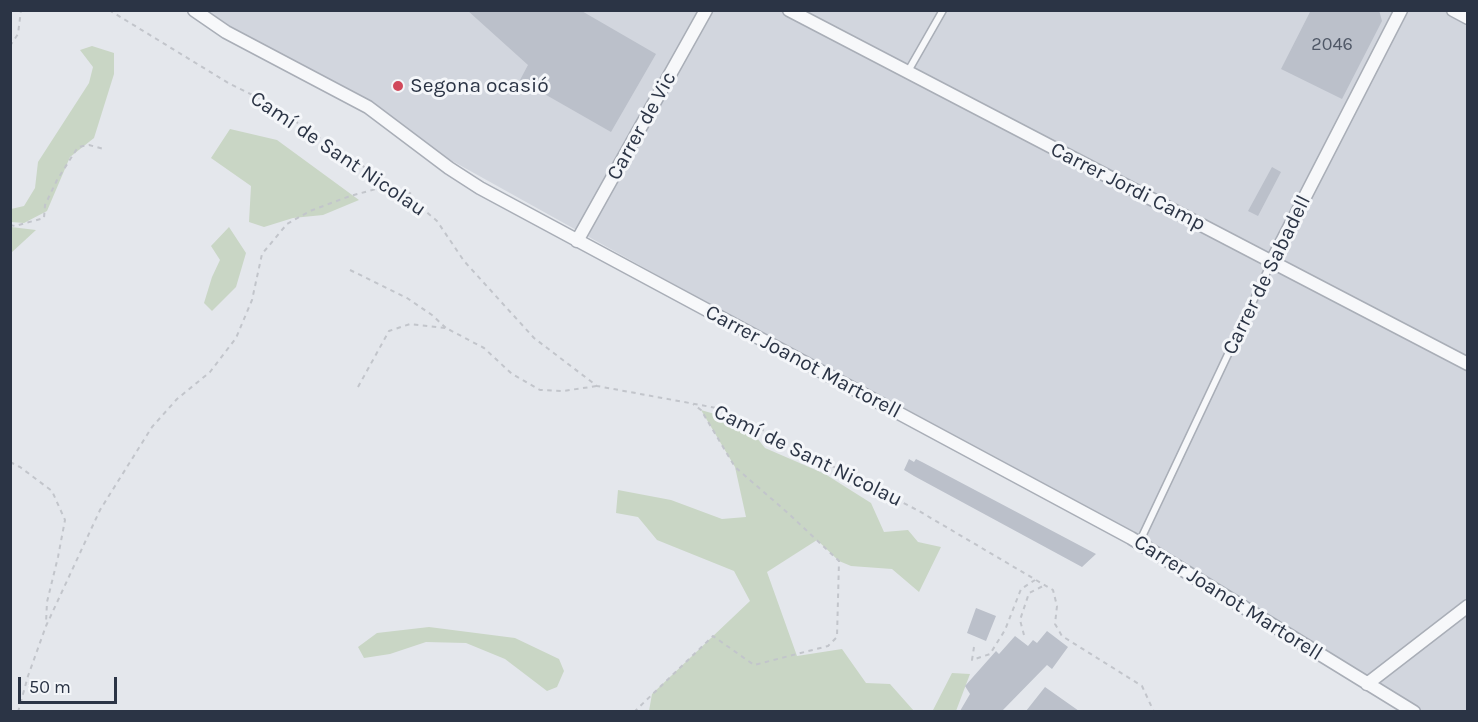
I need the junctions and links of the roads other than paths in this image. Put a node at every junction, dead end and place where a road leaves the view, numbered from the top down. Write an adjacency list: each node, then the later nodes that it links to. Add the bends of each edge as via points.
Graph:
1 (194, 10): 9 (street, Carrer Joanot Martorell, via 226,32 368,107 480,188)
2 (706, 10): 9 (street, Carrer de Vic)
3 (789, 10): 8 (street, Carrer Jordi Camp)
4 (943, 10): 8 (lane)
5 (1401, 10): 10 (street, Carrer de Sabadell)
6 (1453, 10): 7 (street)
7 (1467, 18)
8 (907, 73): 10 (street, Carrer Jordi Camp)
9 (577, 241): 12 (street, Carrer Joanot Martorell)
10 (1272, 261): 11 (street, Carrer Jordi Camp); 12 (lane, Carrer de Sabadell)
11 (1467, 363)
12 (1139, 543): 14 (street, Carrer Joanot Martorell)
13 (1467, 606): 14 (street)
14 (1367, 684): 15 (street, Carrer Joanot Martorell)
15 (1414, 711)

